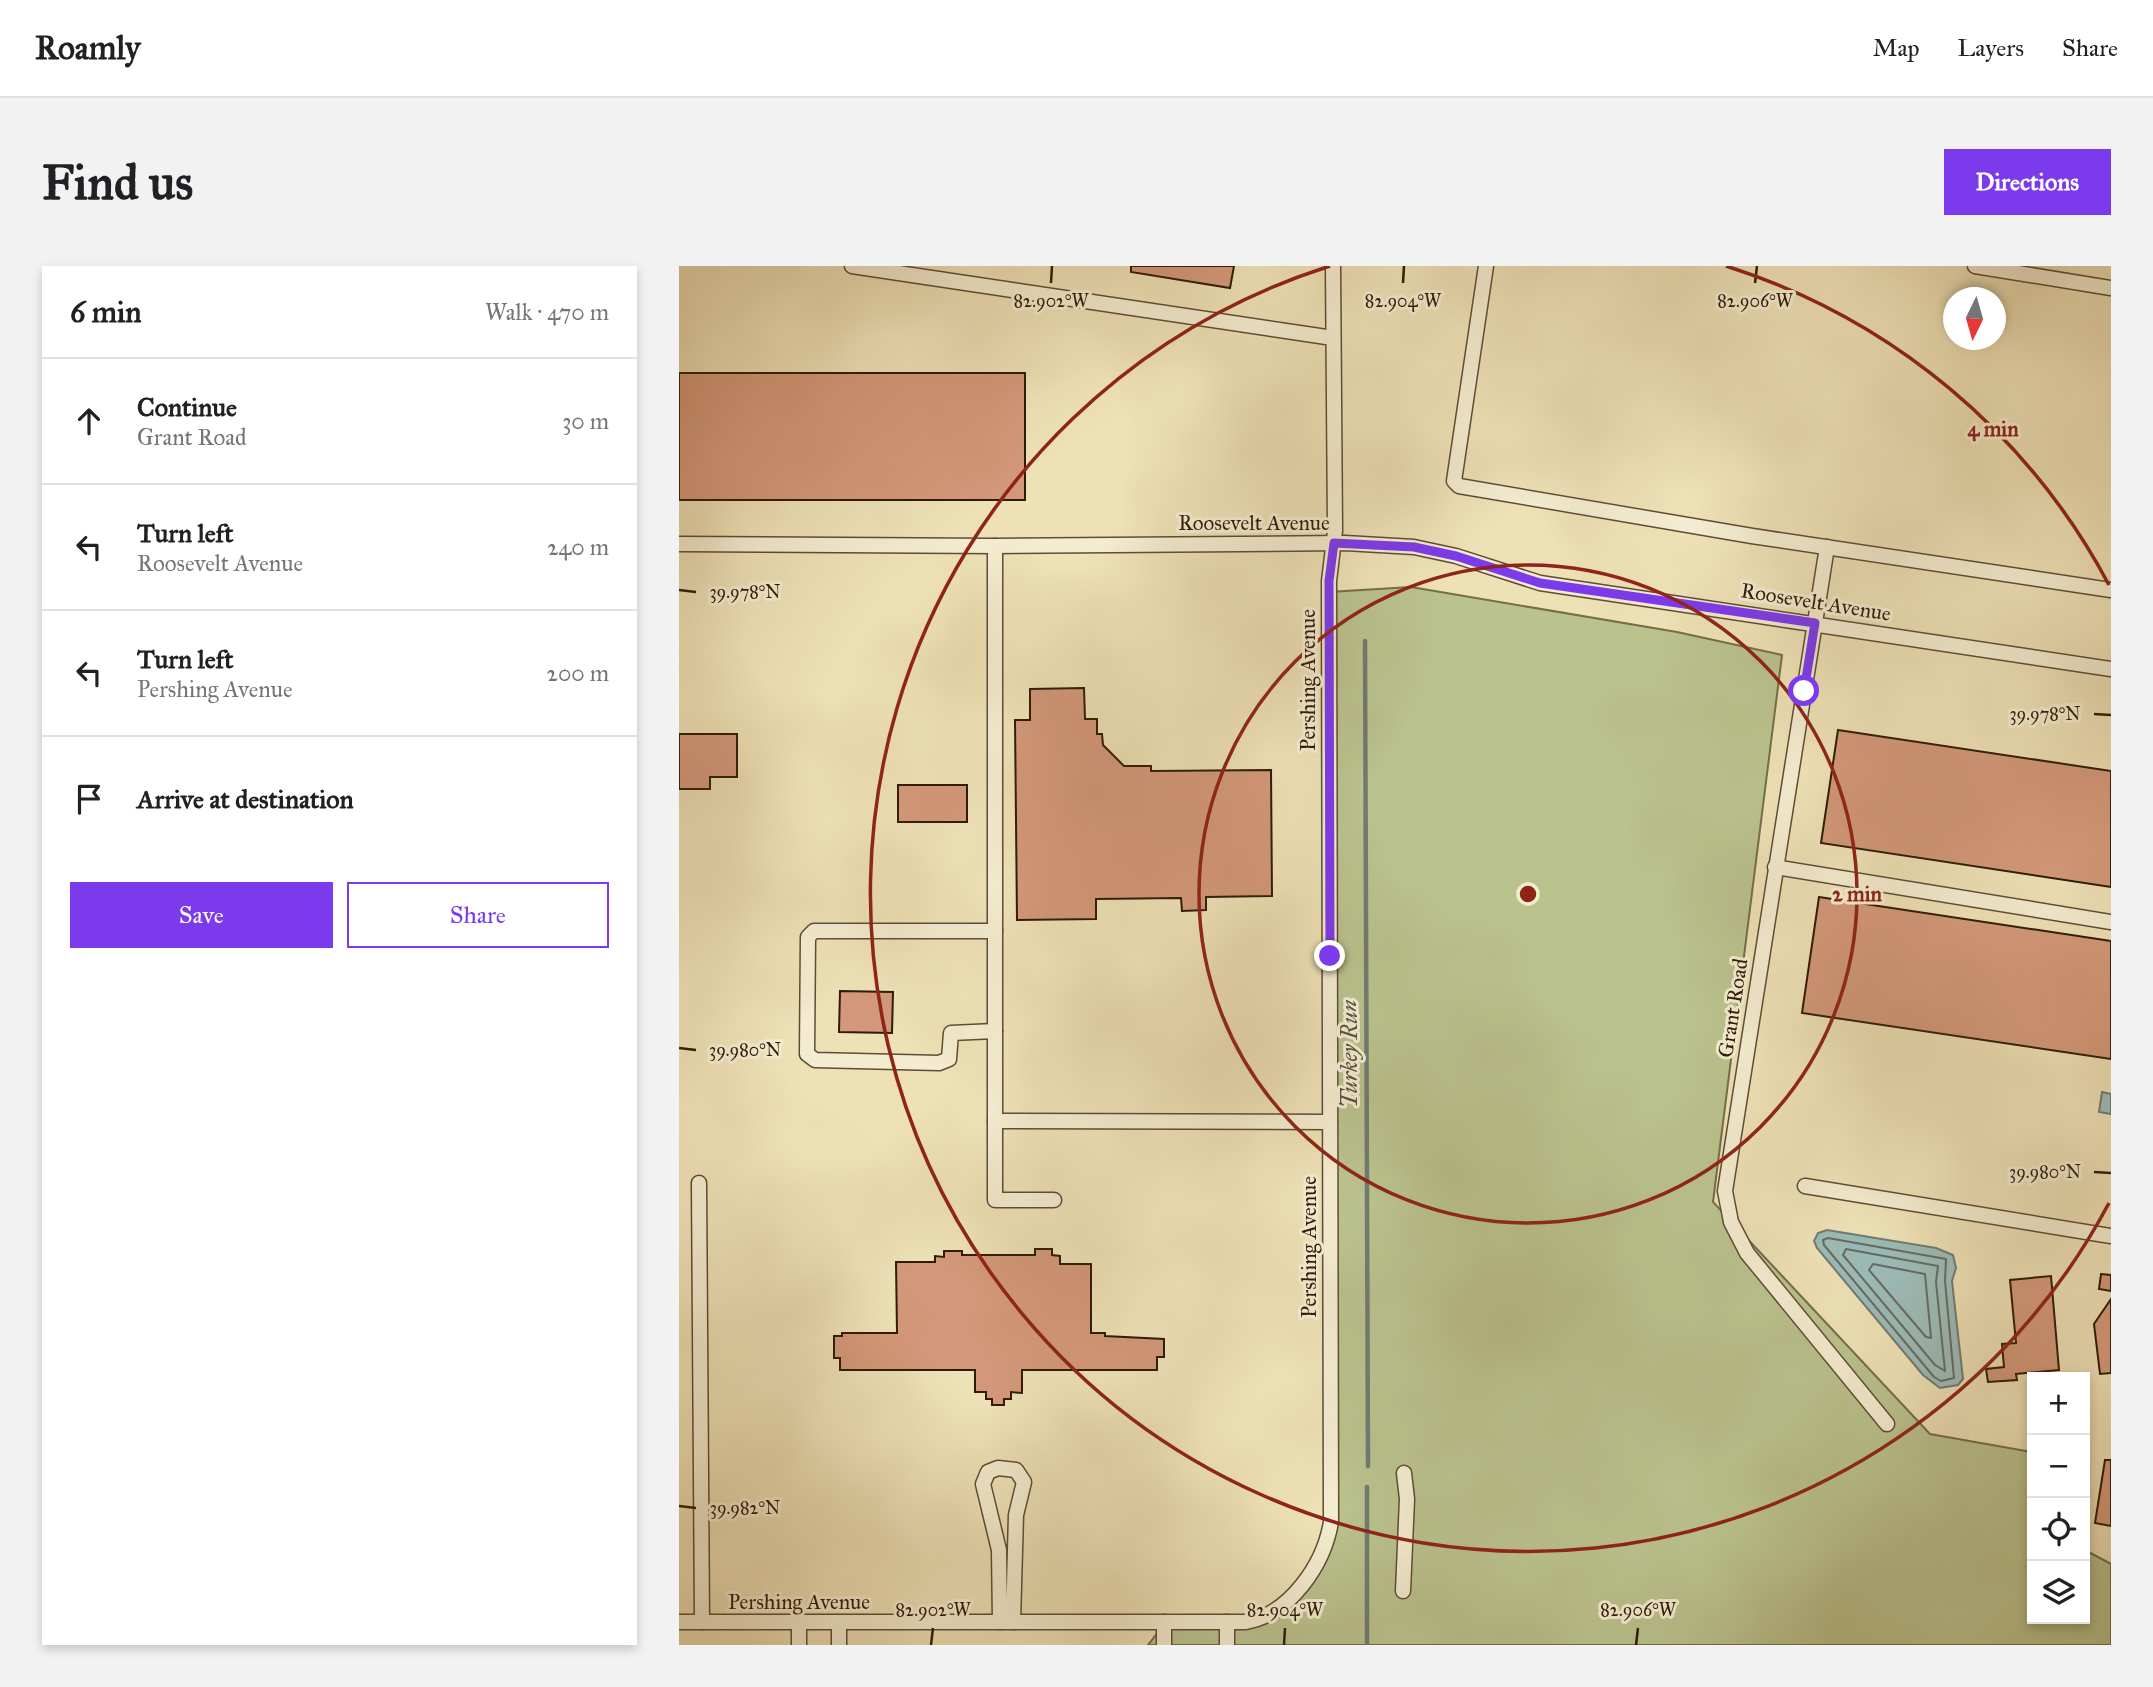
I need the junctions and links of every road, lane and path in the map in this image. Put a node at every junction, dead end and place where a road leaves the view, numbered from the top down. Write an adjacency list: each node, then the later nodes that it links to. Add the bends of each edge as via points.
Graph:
1 (852, 266): 6 (street)
2 (1333, 266): 6 (street, Pershing Avenue)
3 (1486, 266): 10 (street, via 1454,481 1459,486)
4 (1975, 266): 5 (street)
5 (2111, 288)
6 (1333, 338): 7 (street, Pershing Avenue)
7 (1334, 543): 9 (street, Roosevelt Avenue); 12 (street, Roosevelt Avenue, via 1414,547 1540,583); 19 (street, Pershing Avenue, via 1329,581)
8 (679, 544): 9 (street, Roosevelt Avenue)
9 (995, 546): 16 (street)
10 (1827, 548): 11 (street); 12 (street, Grant Road)
11 (2111, 590)
12 (1815, 623): 13 (street, Roosevelt Avenue); 14 (street, Grant Road)
13 (2111, 670)
14 (1776, 867): 15 (street); 24 (street, Grant Road, via 1725,1191 1731,1222 1747,1254)
15 (2111, 922)
16 (995, 930): 17 (street); 17 (street, via 814,931 808,937 807,1054 815,1060 939,1063 949,1059 951,1033)
17 (995, 1031): 18 (street)
18 (995, 1121): 19 (street); 22 (street, via 995,1200)
19 (1330, 1122): 31 (street, Pershing Avenue, via 1328,1537 1318,1564 1279,1606 1255,1620)
20 (699, 1183): 28 (street)
21 (1805, 1186): 23 (street)
22 (1054, 1200)
23 (2111, 1236)
24 (1887, 1424)
25 (1404, 1473): 26 (street)
26 (1403, 1591)
27 (679, 1622): 28 (street, Pershing Avenue)
28 (702, 1622): 32 (street, Pershing Avenue)
29 (1006, 1622): 29 (street, via 1016,1515 1024,1482 1016,1470 998,1468 988,1472 983,1484 999,1550); 30 (street, Pershing Avenue); 33 (street, Pershing Avenue)
30 (1164, 1622): 31 (street, Pershing Avenue); 36 (street)
31 (1227, 1622): 37 (street)
32 (799, 1623): 33 (street, Pershing Avenue); 34 (street)
33 (839, 1623): 35 (street)
34 (799, 1645)
35 (839, 1645)
36 (1164, 1645)
37 (1227, 1645)

